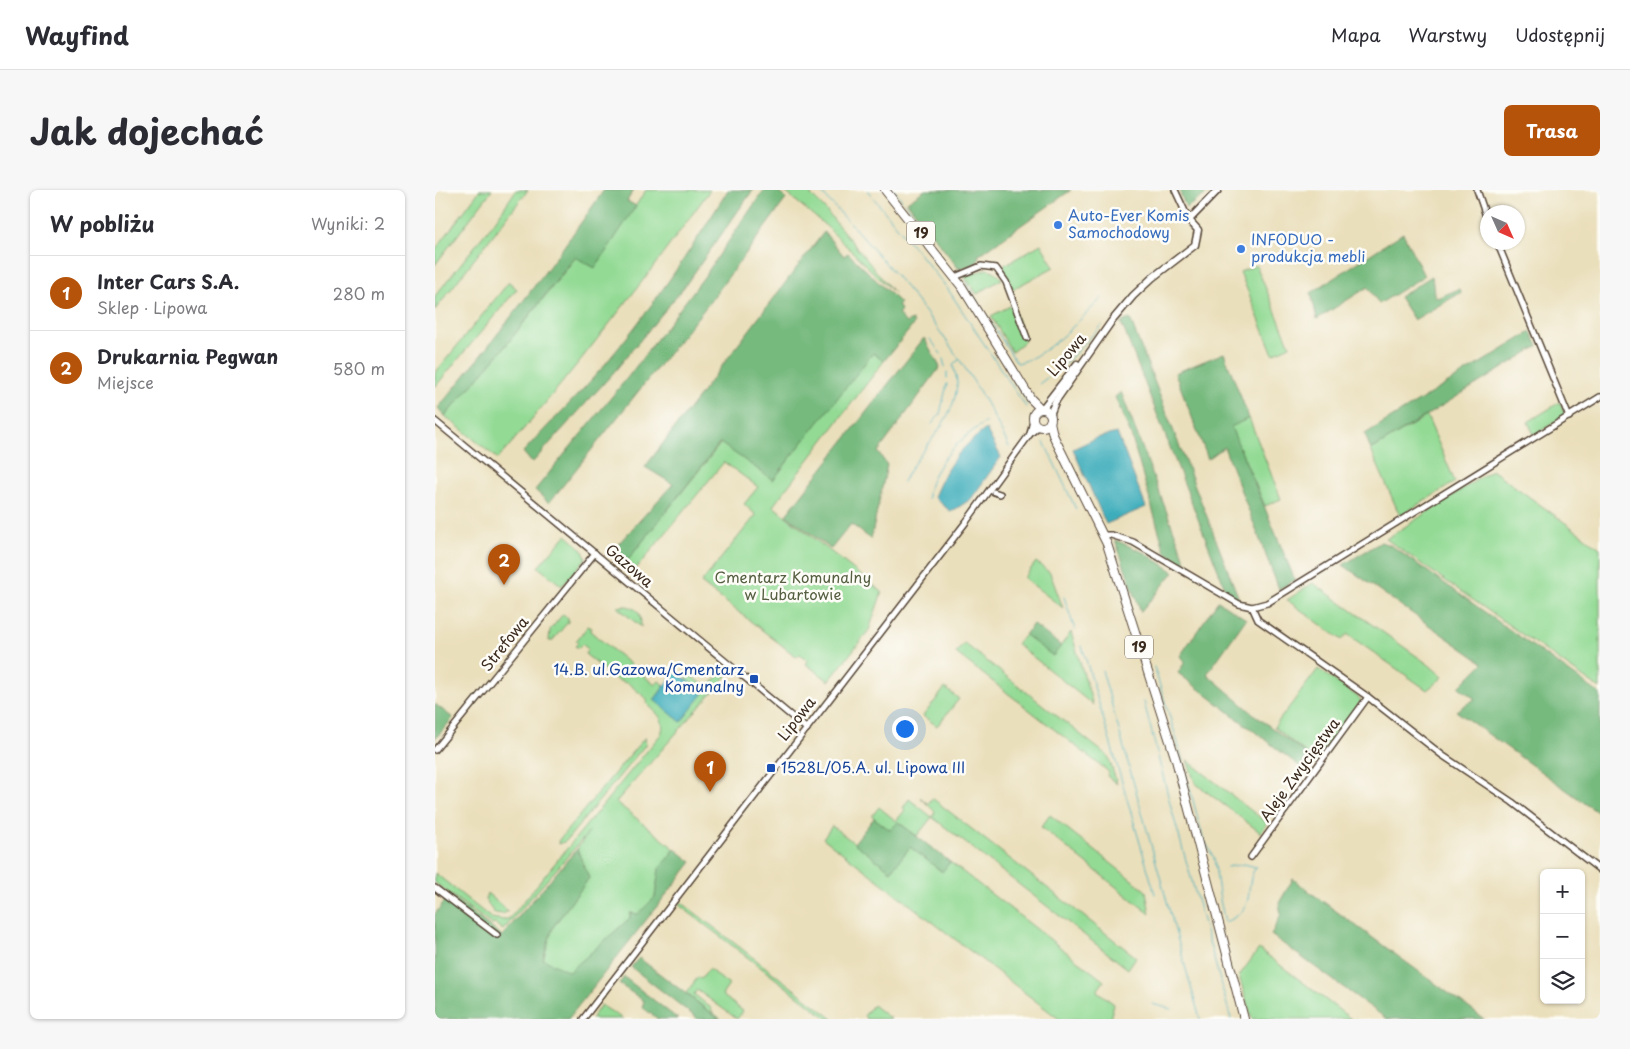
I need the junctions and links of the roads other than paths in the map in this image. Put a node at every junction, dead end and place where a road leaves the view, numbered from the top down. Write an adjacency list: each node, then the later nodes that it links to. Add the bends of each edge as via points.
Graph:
1 (885, 190): 8 (highway, 19)
2 (1175, 190): 6 (street)
3 (1218, 190): 6 (main road)
4 (1477, 190): 5 (street)
5 (1482, 205)
6 (1189, 220): 10 (main road, via 1198,230 1195,245 1143,286)
7 (1500, 250): 13 (street)
8 (955, 277): 9 (street, via 981,266 997,268 1006,282); 12 (highway, 19)
9 (1027, 338)
10 (1099, 339): 12 (main road, Lipowa); 15 (main road, Lipowa, via 1055,402)
11 (1600, 398): 13 (street)
12 (1038, 412): 15 (highway); 15 (highway); 16 (street, Lipowa)
13 (1569, 417): 19 (street, via 1267,603)
14 (435, 420): 18 (street, Gazowa)
15 (1046, 422): 16 (street, Lipowa); 17 (highway, 19)
16 (1030, 434): 21 (street, Lipowa)
17 (1102, 535): 19 (street, via 1111,534 1133,542 1205,586 1239,604); 28 (highway, 19, via 1176,760)
18 (595, 553): 21 (street, Gazowa); 22 (street, Strefowa)
19 (1252, 607): 20 (street, via 1258,620)
20 (1368, 697): 23 (street, Aleje Zwycięstwa); 24 (street)
21 (807, 729): 27 (street, Lipowa)
22 (435, 750)
23 (1251, 857)
24 (1600, 870)
25 (435, 888): 26 (street)
26 (497, 935)
27 (583, 1019)
28 (1244, 1019)

